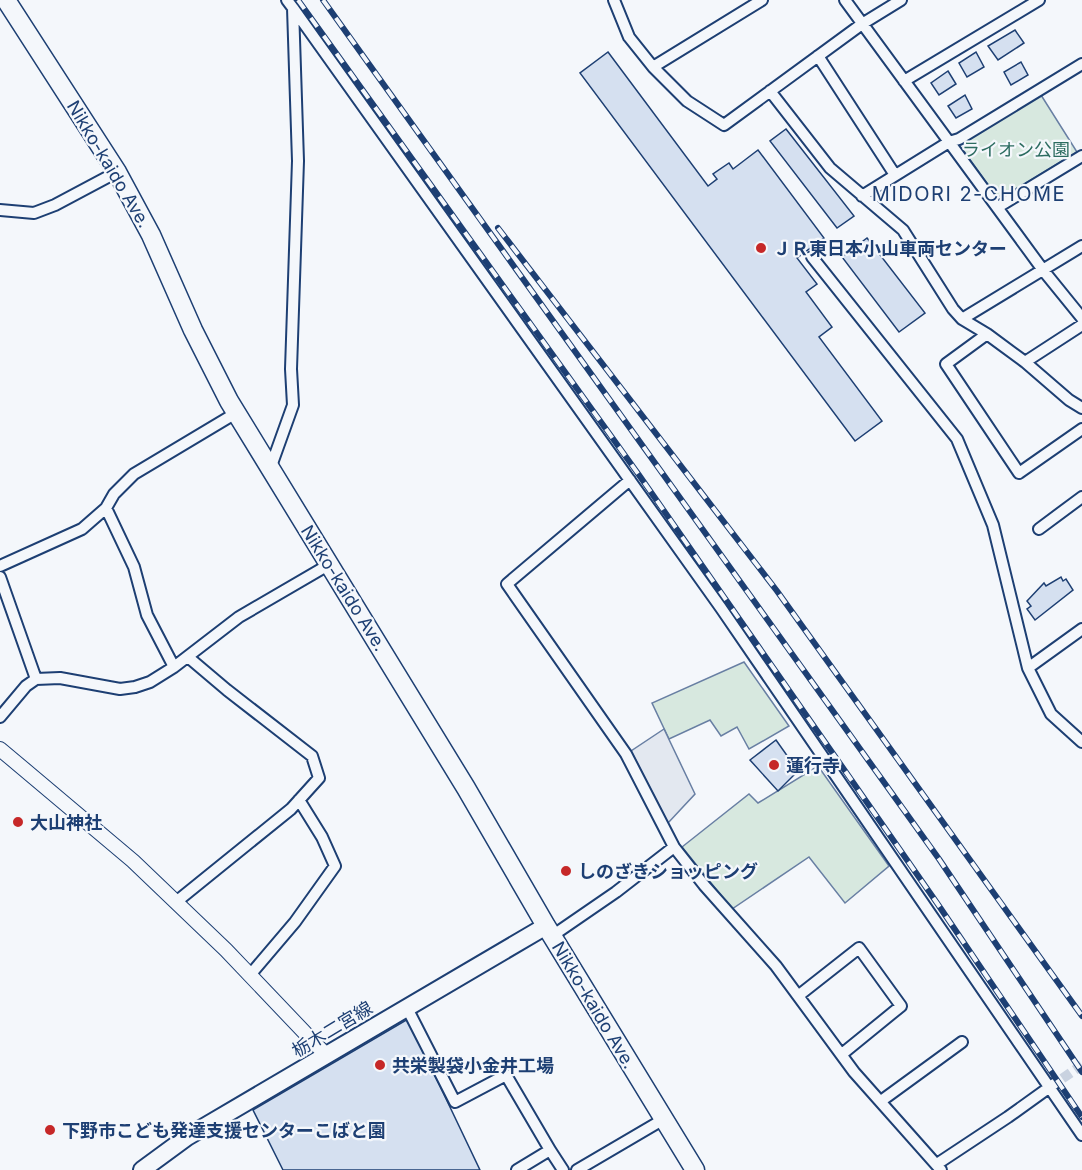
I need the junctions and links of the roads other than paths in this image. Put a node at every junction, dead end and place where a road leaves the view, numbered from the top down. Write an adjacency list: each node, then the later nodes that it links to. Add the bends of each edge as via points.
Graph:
1 (6, 0): 16 (highway, Nikko-kaido Ave.)
2 (762, 0): 11 (street)
3 (845, 0): 8 (street)
4 (901, 0): 8 (street)
5 (1039, 0): 12 (street)
6 (618, 2): 11 (street, via 629,37)
7 (290, 4): 32 (street, via 298,161 293,405); 33 (street)
8 (862, 24): 9 (street); 12 (street)
9 (818, 56): 13 (street); 17 (street)
10 (1082, 64): 14 (street)
11 (653, 67): 13 (street, via 687,101 724,125)
12 (903, 81): 14 (street)
13 (770, 91): 18 (street, via 830,168)
14 (949, 142): 17 (street); 19 (street)
15 (1082, 156): 19 (street)
16 (117, 172): 20 (street, via 34,213); 30 (highway, Nikko-kaido Ave.)
17 (895, 175): 18 (street)
18 (862, 196): 25 (street, via 903,230)
19 (998, 207): 23 (street)
20 (0, 210)
21 (1082, 246): 23 (street)
22 (812, 257): 43 (street, via 957,439 993,525)
23 (1042, 270): 24 (street); 25 (street)
24 (1082, 318)
25 (962, 319): 27 (street)
26 (1082, 325): 28 (street)
27 (987, 334): 28 (street); 31 (street, via 946,364 1019,472)
28 (1025, 362): 29 (street)
29 (1082, 408)
30 (236, 413): 32 (highway, Nikko-kaido Ave.); 35 (street, via 134,474)
31 (1082, 429)
32 (270, 469): 37 (highway, Nikko-kaido Ave.)
33 (630, 480): 49 (street, via 507,585 626,754); 58 (street)
34 (1082, 497): 36 (street)
35 (106, 508): 38 (street, via 82,529); 42 (street, via 134,567 147,615)
36 (1039, 529)
37 (330, 564): 41 (street, via 239,617); 51 (highway, Nikko-kaido Ave.)
38 (0, 566)
39 (0, 577): 44 (street)
40 (1082, 629): 43 (street)
41 (188, 657): 42 (street); 48 (street, via 312,756 319,778)
42 (174, 667): 44 (street, via 150,682 127,689 60,678)
43 (1028, 668): 46 (street, via 1051,714)
44 (36, 679): 45 (street)
45 (0, 717)
46 (1082, 742)
47 (0, 749): 50 (street)
48 (299, 800): 50 (street); 52 (street, via 335,866)
49 (674, 847): 51 (street, via 615,892); 53 (street)
50 (176, 902): 52 (street)
51 (549, 931): 54 (main road, 栃木二宮線); 60 (highway, Nikko-kaido Ave.)
52 (250, 975): 57 (street)
53 (798, 996): 56 (street); 56 (street, via 859,948 901,1006)
54 (407, 1008): 57 (main road, 栃木二宮線); 62 (street, via 455,1102 506,1075)
55 (962, 1042): 59 (street)
56 (842, 1054): 59 (street)
57 (326, 1055): 64 (main road, 栃木二宮線, via 187,1137)
58 (1052, 1086): 61 (street); 63 (street)
59 (881, 1101): 63 (street)
60 (664, 1119): 67 (street); 68 (highway, Nikko-kaido Ave.)
61 (1082, 1135)
62 (550, 1150): 65 (street); 66 (street)
63 (939, 1167)
64 (142, 1170)
65 (517, 1170)
66 (563, 1170)
67 (577, 1170)
68 (695, 1170)

